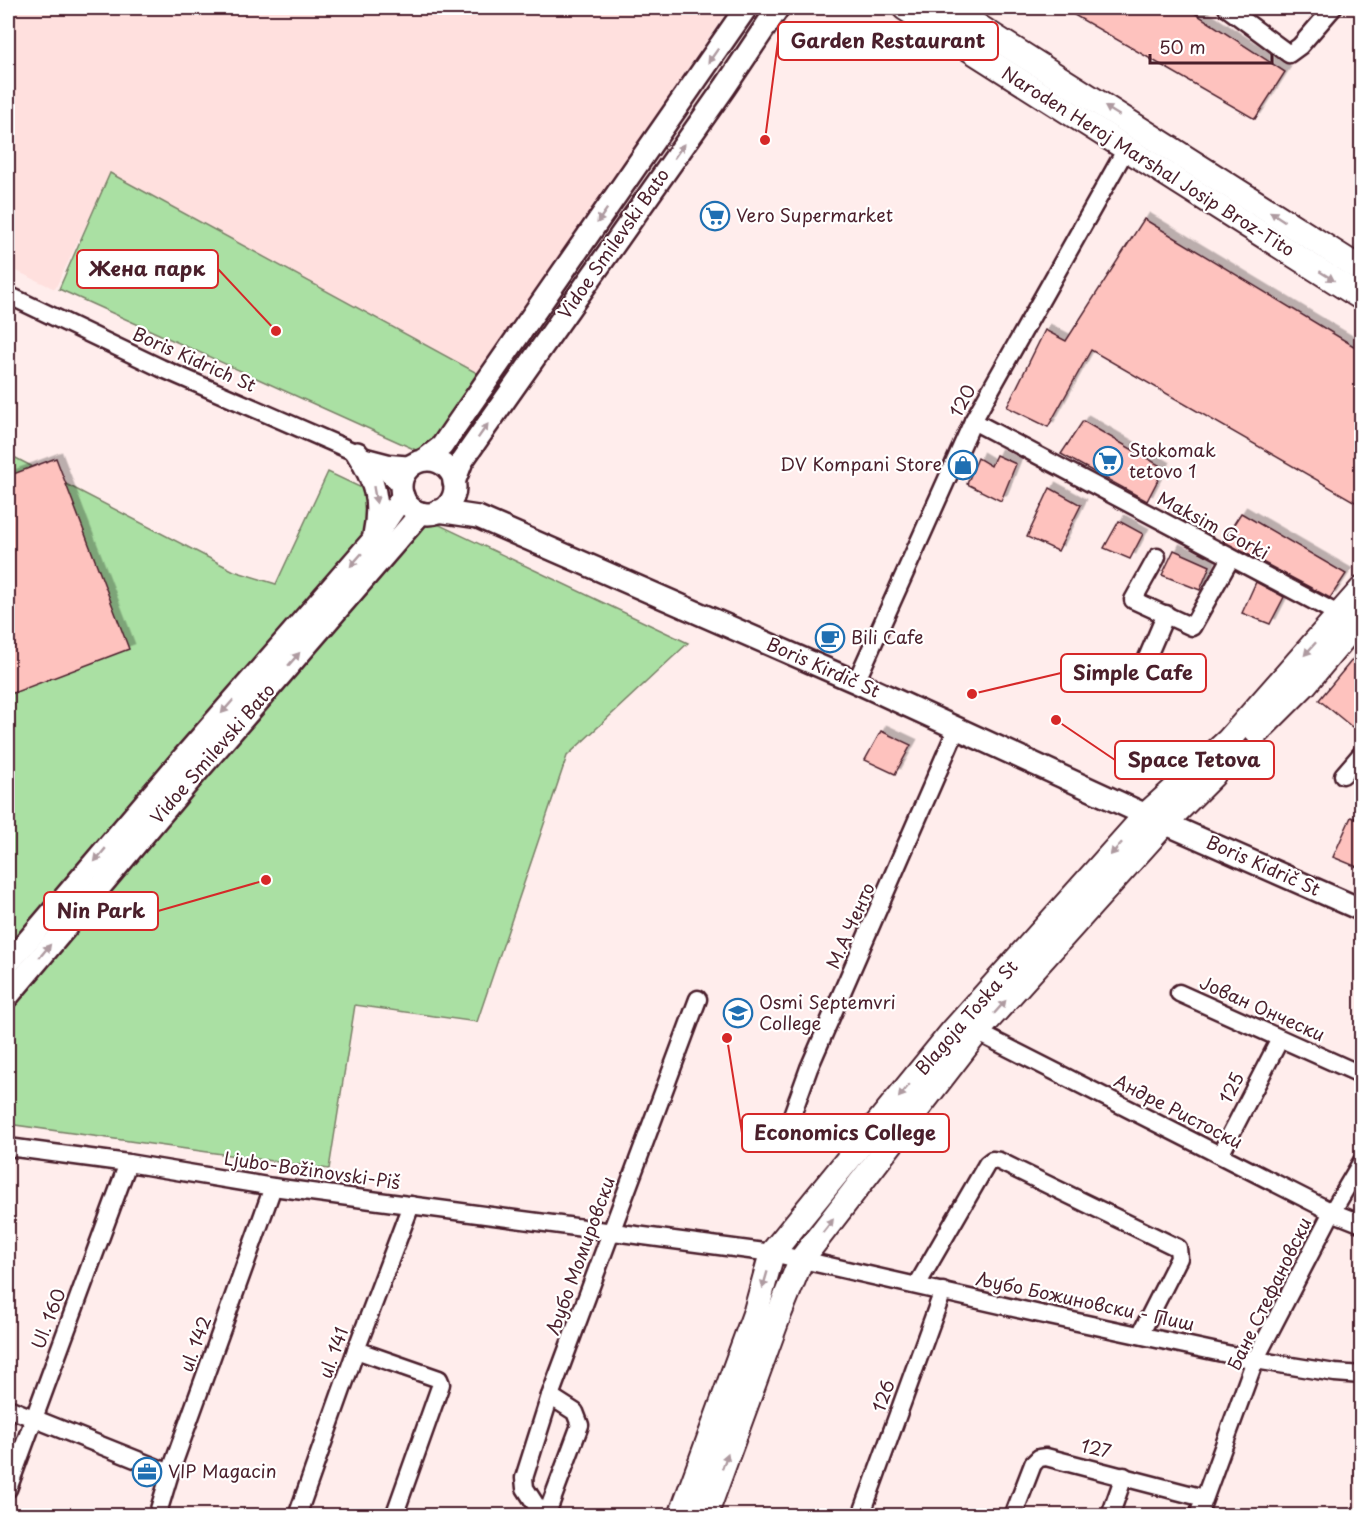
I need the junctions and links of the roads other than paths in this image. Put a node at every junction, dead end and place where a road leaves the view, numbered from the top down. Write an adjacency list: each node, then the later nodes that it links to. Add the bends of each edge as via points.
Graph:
1 (746, 8): 13 (street, Vidoe Smilevski Bato, one-way to 13, via 442,446)
2 (778, 8): 14 (street, Vidoe Smilevski Bato, one-way to 2, via 462,461)
3 (905, 8): 7 (main road, Naroden Heroj Marshal Josip Broz-Tito)
4 (949, 8): 8 (main road, Naroden Heroj Marshal Josip Broz-Tito, one-way to 4)
5 (1227, 8): 6 (street, via 1289,54)
6 (1332, 8)
7 (1126, 148): 10 (main road, Naroden Heroj Marshal Josip Broz-Tito, one-way to 10); 11 (street, 120)
8 (1362, 270)
9 (8, 295): 12 (street, Boris Kidrich St, via 161,368)
10 (1362, 298)
11 (973, 420): 20 (street, Maksim Gorki); 25 (street, 120)
12 (362, 455): 13 (street, Boris Kidrich St, via 389,463); 15 (street, Boris Kidrich St, via 385,471); 18 (street, one-way to 18, via 376,495 378,518)
13 (419, 463): 14 (street, via 435,461 444,465 451,472); 15 (street, via 402,478)
14 (454, 485): 16 (street, via 447,506); 17 (street, Boris Kirdič St)
15 (402, 492): 16 (street, via 413,509); 18 (street, Vidoe Smilevski Bato)
16 (430, 512): 17 (street, Boris Kirdič St); 33 (street, Vidoe Smilevski Bato, one-way to 16, via 196,773)
17 (478, 517): 25 (street, Boris Kirdič St)
18 (373, 540): 31 (street, Vidoe Smilevski Bato, one-way to 31)
19 (1157, 557): 22 (street, via 1133,600)
20 (1231, 558): 22 (street, via 1192,627); 23 (street, Maksim Gorki)
21 (1362, 589): 23 (main road, Blagoja Toska St)
22 (1166, 614): 24 (street, via 1147,658)
23 (1351, 615): 29 (main road, Blagoja Toska St, via 1305,684)
24 (1173, 677)
25 (856, 682): 26 (street, Boris Kirdič St)
26 (957, 729): 29 (street, Boris Kirdič St); 38 (street, М.А Ченто, via 809,1068)
27 (1362, 753): 28 (street)
28 (1343, 775)
29 (1156, 819): 30 (street, Boris Kidrič St); 35 (main road, Blagoja Toska St, one-way to 29); 48 (main road, Blagoja Toska St, one-way to 48, via 952,1032)
30 (1362, 910)
31 (8, 964)
32 (1179, 993): 36 (street, Јован Ончески)
33 (8, 996)
34 (698, 999): 47 (street, Љубо Момировски)
35 (977, 1032): 40 (street, Андре Ристоски); 49 (main road, Blagoja Toska St, one-way to 35)
36 (1280, 1039): 37 (street, Јован Ончески); 40 (street, 125)
37 (1362, 1075)
38 (783, 1140)
39 (8, 1147): 42 (street, Ljubo-Božinovski-Piš)
40 (1220, 1155): 45 (street, Андре Ристоски)
41 (1362, 1161): 45 (street, Бане Стефановски)
42 (129, 1163): 43 (street, Ljubo-Božinovski-Piš); 58 (street, Ul. 160)
43 (273, 1186): 44 (street, Ljubo-Božinovski-Piš); 59 (street, ul. 142)
44 (411, 1205): 47 (street, Ljubo-Božinovski-Piš); 53 (street, ul. 141)
45 (1332, 1212): 46 (street, Андре Ристоски); 54 (street, Бане Стефановски)
46 (1362, 1224)
47 (612, 1230): 48 (street, Ljubo-Božinovski-Piš); 56 (street, Љубо Момировски)
48 (772, 1253): 49 (street, Љубо Божиновски - Пиш); 67 (main road, Blagoja Toska St, one-way to 67, via 756,1311)
49 (801, 1260): 50 (street, Љубо Божиновски - Пиш); 68 (main road, Blagoja Toska St, one-way to 49)
50 (917, 1285): 51 (street, Љубо Божиновски - Пиш); 52 (street, via 987,1164 999,1161 1178,1248 1179,1258)
51 (943, 1291): 52 (street, Љубо Божиновски - Пиш); 69 (street, 126)
52 (1140, 1335): 54 (street, Љубо Божиновски - Пиш)
53 (356, 1350): 64 (street, ul. 141); 65 (street, via 439,1379 441,1384)
54 (1256, 1360): 55 (street, Љубо Божиновски - Пиш); 62 (street, Бане Стефановски)
55 (1362, 1375)
56 (550, 1396): 66 (street, Љубо Момировски, via 524,1483); 66 (street, via 575,1412 580,1425)
57 (8, 1408): 58 (street)
58 (33, 1417): 59 (street); 61 (street, Ul. 160)
59 (170, 1473): 63 (street, ul. 142)
60 (1124, 1476): 62 (street, 127); 70 (street, 127, via 1039,1458); 71 (street)
61 (8, 1489)
62 (1204, 1498): 72 (street, Бане Стефановски)
63 (158, 1514)
64 (297, 1515)
65 (394, 1515)
66 (545, 1515)
67 (681, 1515)
68 (705, 1515)
69 (861, 1515)
70 (1013, 1515)
71 (1110, 1515)
72 (1198, 1515)

